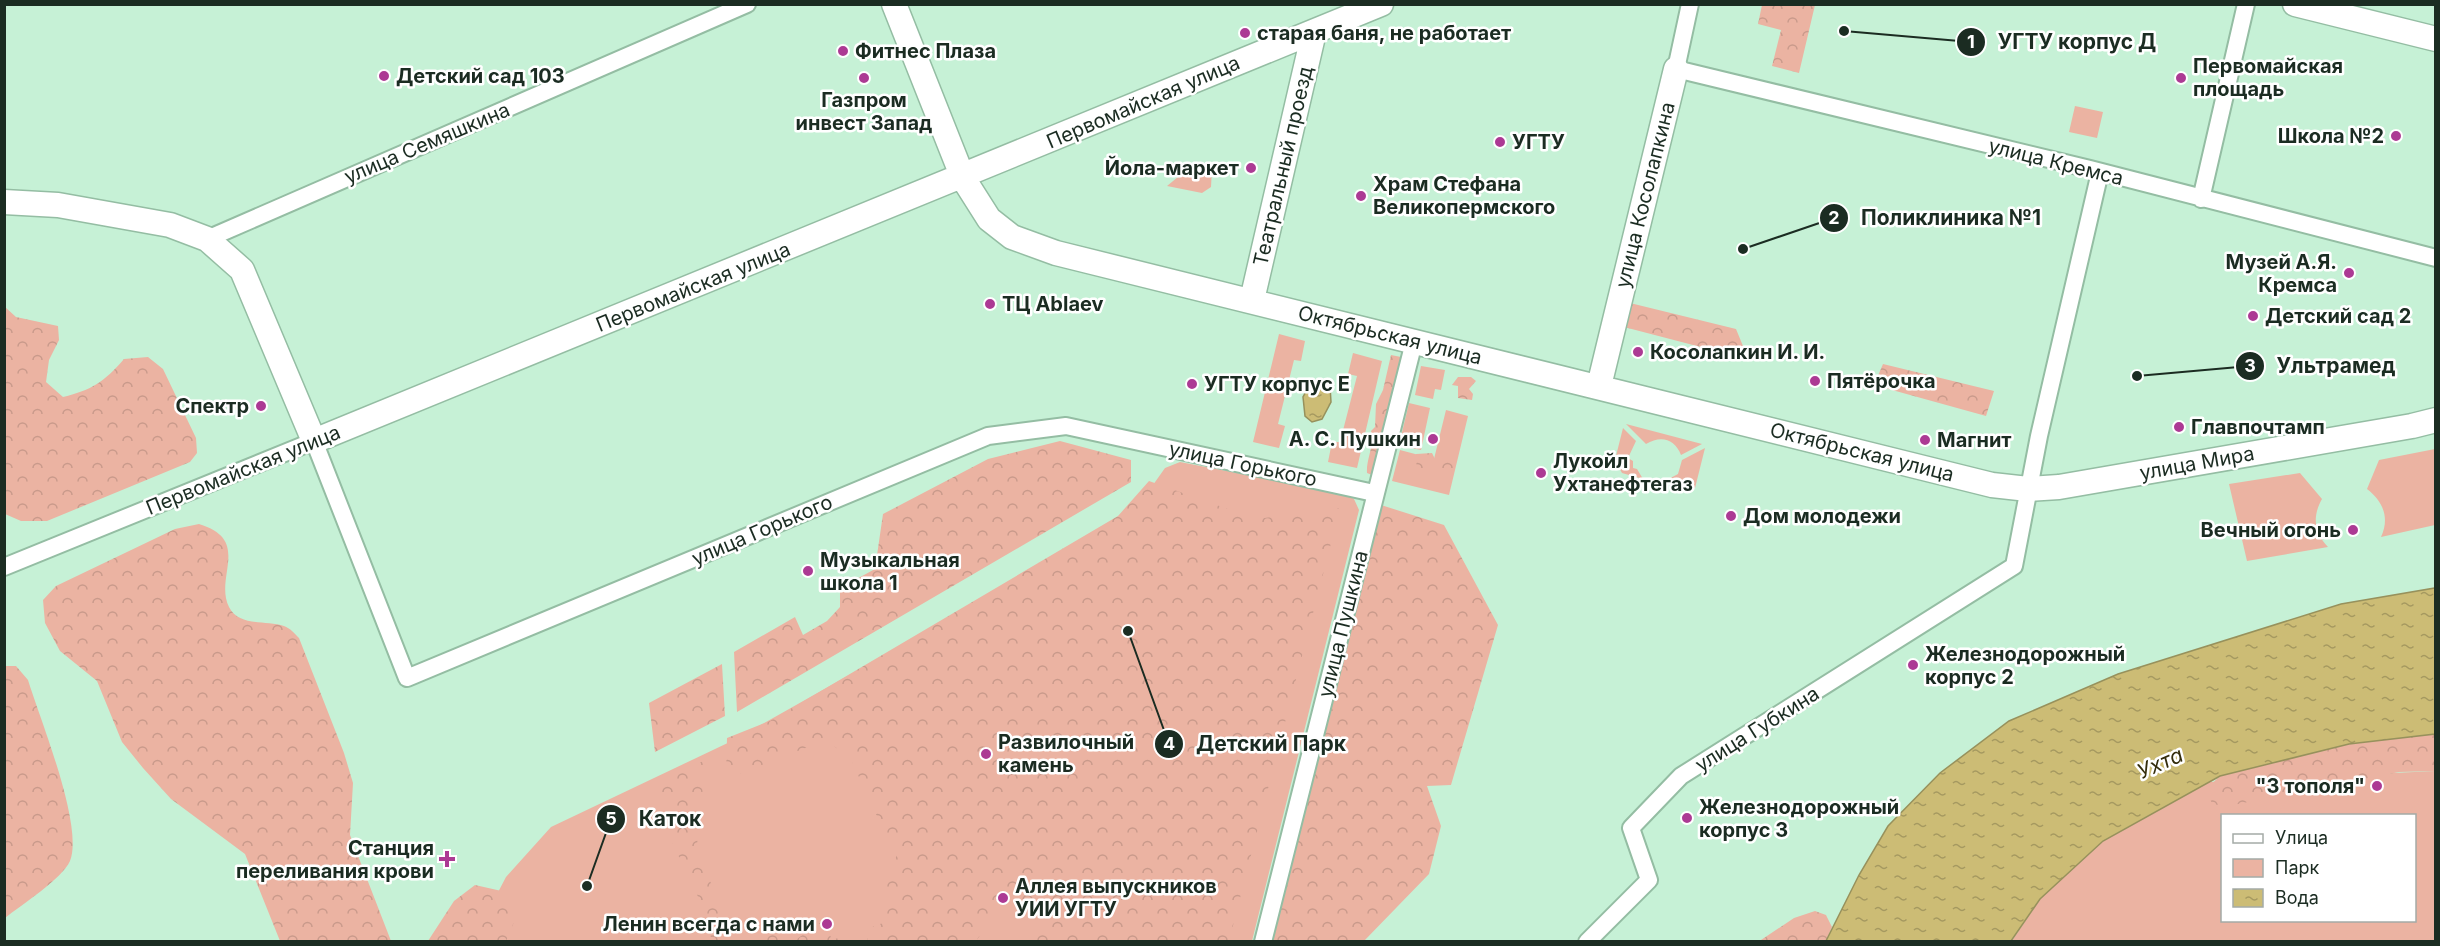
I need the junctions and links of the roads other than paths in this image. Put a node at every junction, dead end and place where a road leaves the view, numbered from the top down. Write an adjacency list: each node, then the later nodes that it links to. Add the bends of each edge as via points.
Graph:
1 (747, 4): 14 (street, улица Семяшкина)
2 (894, 4): 11 (main road, Октябрьская улица)
3 (1381, 4): 7 (main road, Первомайская улица)
4 (1690, 4): 9 (street, улица Косолапкина)
5 (2246, 4): 12 (street)
6 (2295, 4): 8 (main road)
7 (1314, 32): 11 (main road, Первомайская улица); 16 (main road, Театральный проезд)
8 (2436, 39)
9 (1676, 69): 10 (street, улица Кремса); 18 (main road, улица Косолапкина)
10 (2100, 172): 12 (street, улица Кремса); 21 (street)
11 (963, 178): 16 (main road, Октябрьская улица, via 989,219 1012,237 1056,254); 20 (main road, Первомайская улица)
12 (2201, 199): 15 (street, улица Кремса)
13 (4, 202): 14 (main road, via 58,205 170,225)
14 (207, 239): 20 (main road, via 242,270)
15 (2436, 258)
16 (1252, 300): 17 (main road, Октябрьская улица)
17 (1414, 342): 18 (main road, Октябрьская улица); 22 (street, улица Пушкина)
18 (1599, 386): 21 (main road, Октябрьская улица, via 1992,485)
19 (2436, 420): 21 (main road, улица Мира, via 2060,487)
20 (314, 441): 22 (street, улица Горького, via 407,678 988,436 1066,426); 23 (street, Первомайская улица)
21 (2028, 489): 25 (street, улица Губкина, via 2014,566 1681,776 1630,828 1649,880)
22 (1374, 493): 24 (street, улица Пушкина)
23 (4, 567)
24 (1263, 942)
25 (1587, 942)

